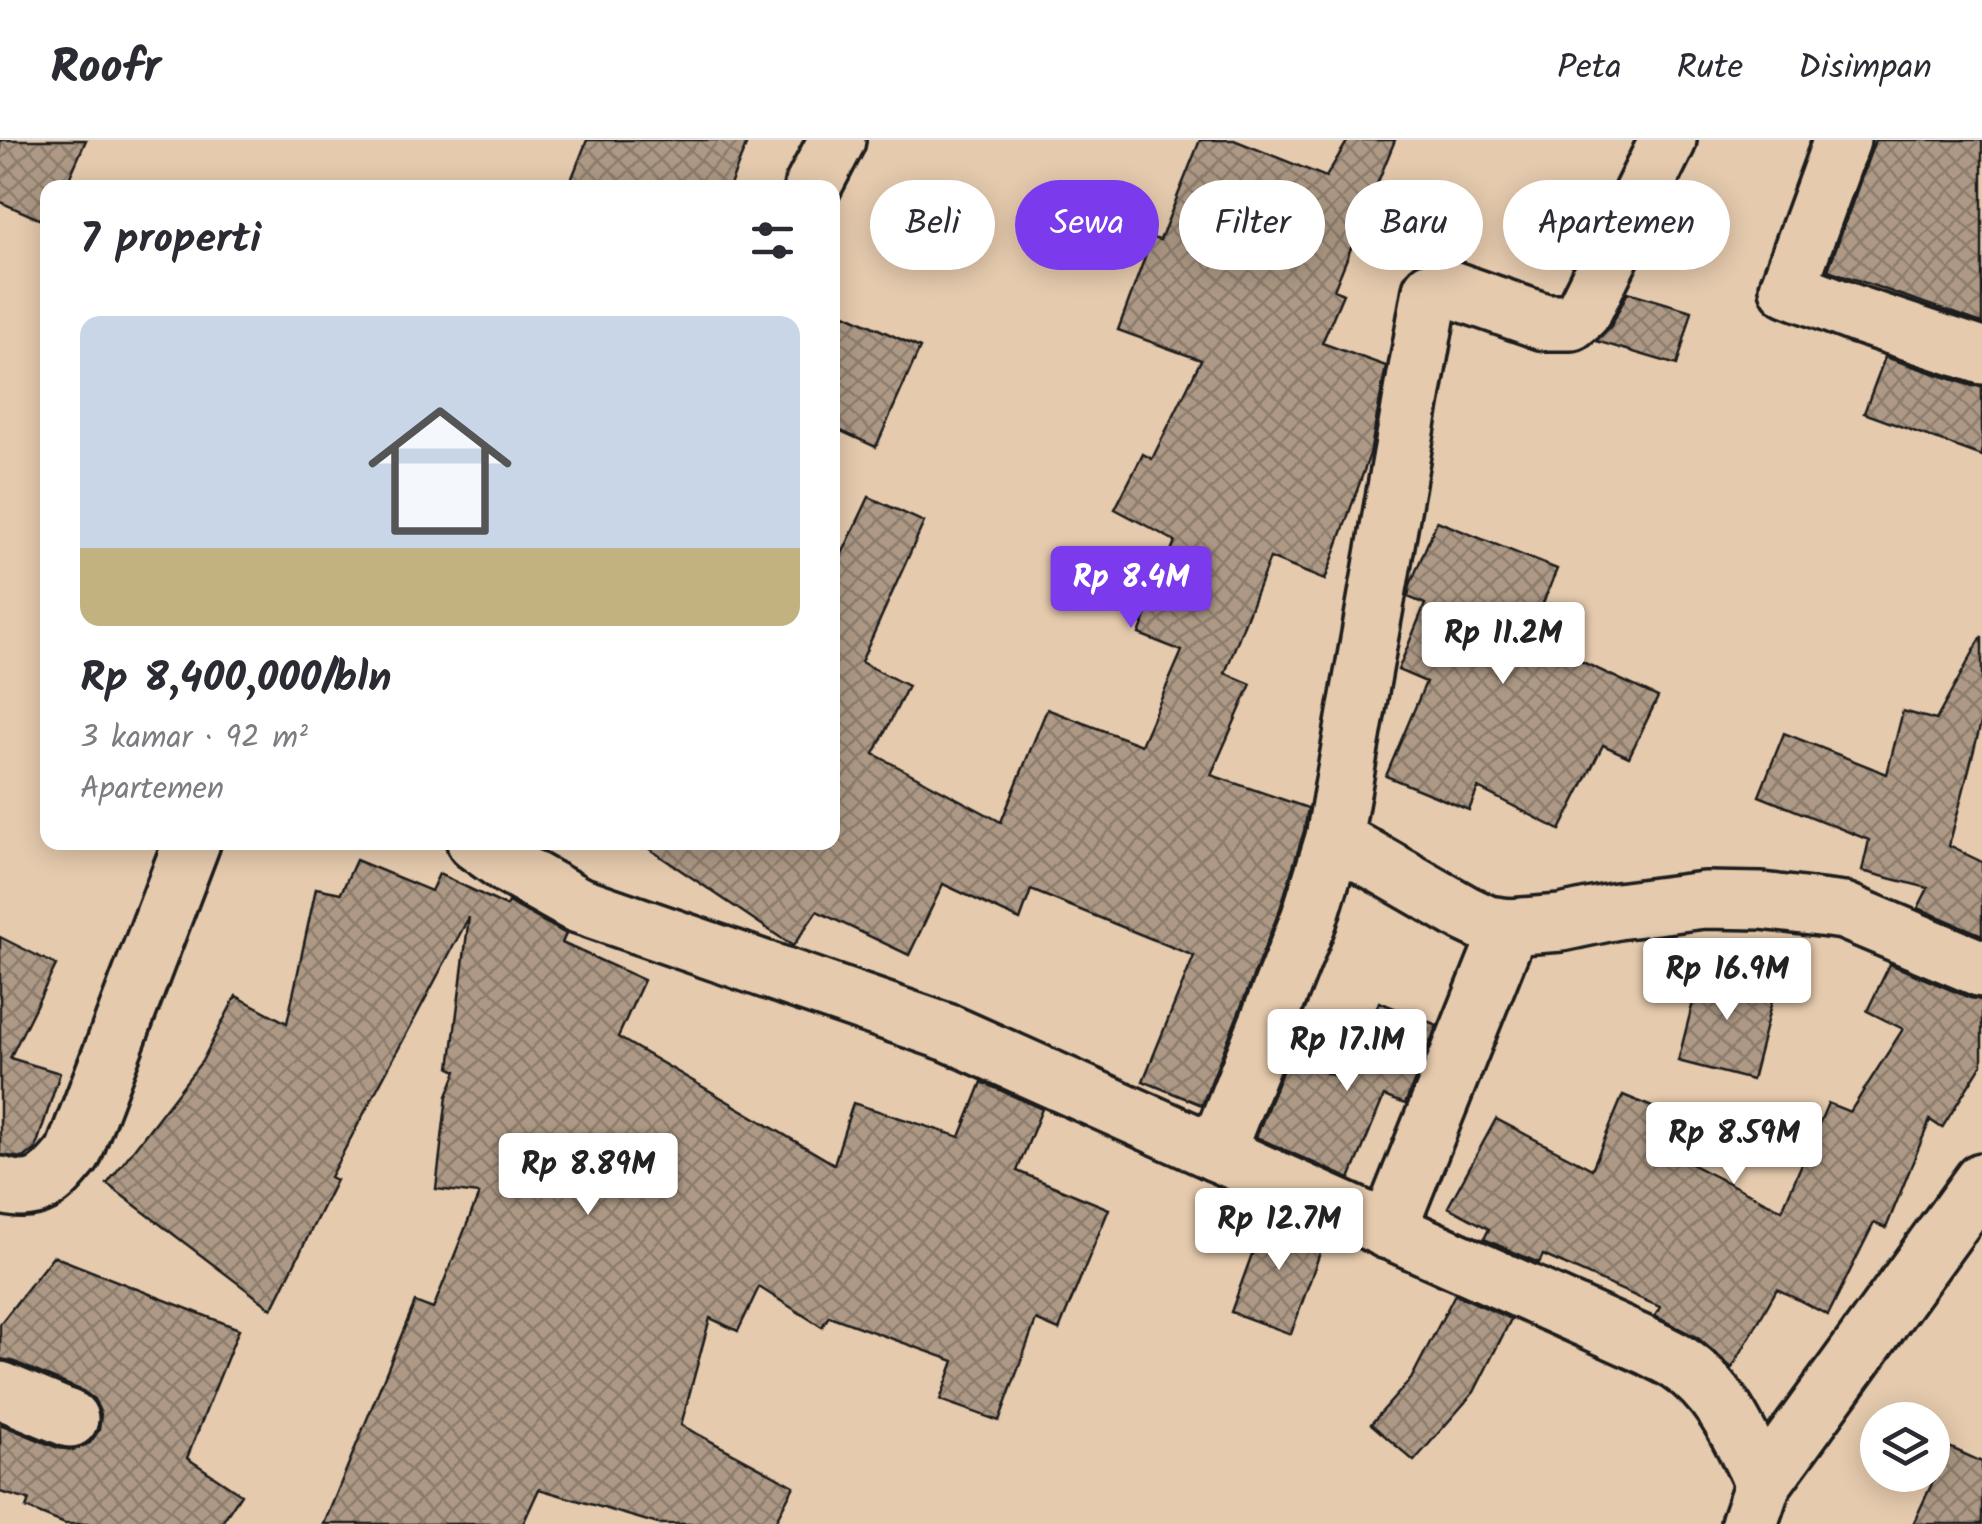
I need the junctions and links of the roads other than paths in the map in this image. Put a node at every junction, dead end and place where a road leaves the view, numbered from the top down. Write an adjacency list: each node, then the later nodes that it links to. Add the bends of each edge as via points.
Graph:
1 (837, 140): 4 (street)
2 (1668, 140): 6 (street, via 1583,312 1571,322 1545,322 1445,287 1431,290)
3 (1842, 140): 5 (street, via 1788,288)
4 (816, 180)
5 (1982, 356)
6 (1334, 838): 9 (street, via 1464,913); 11 (street, via 1309,919)
7 (189, 850): 13 (street, via 73,1154 48,1183 30,1190)
8 (487, 850): 11 (street, via 576,904 949,1033)
9 (1510, 927): 10 (street, via 1704,900 1762,901 1844,911); 14 (street)
10 (1982, 970)
11 (1216, 1153): 14 (street)
12 (1982, 1181): 17 (street)
13 (0, 1185)
14 (1388, 1230): 17 (street, via 1678,1363 1731,1418)
15 (0, 1390): 16 (street)
16 (70, 1419)
17 (1756, 1504)

